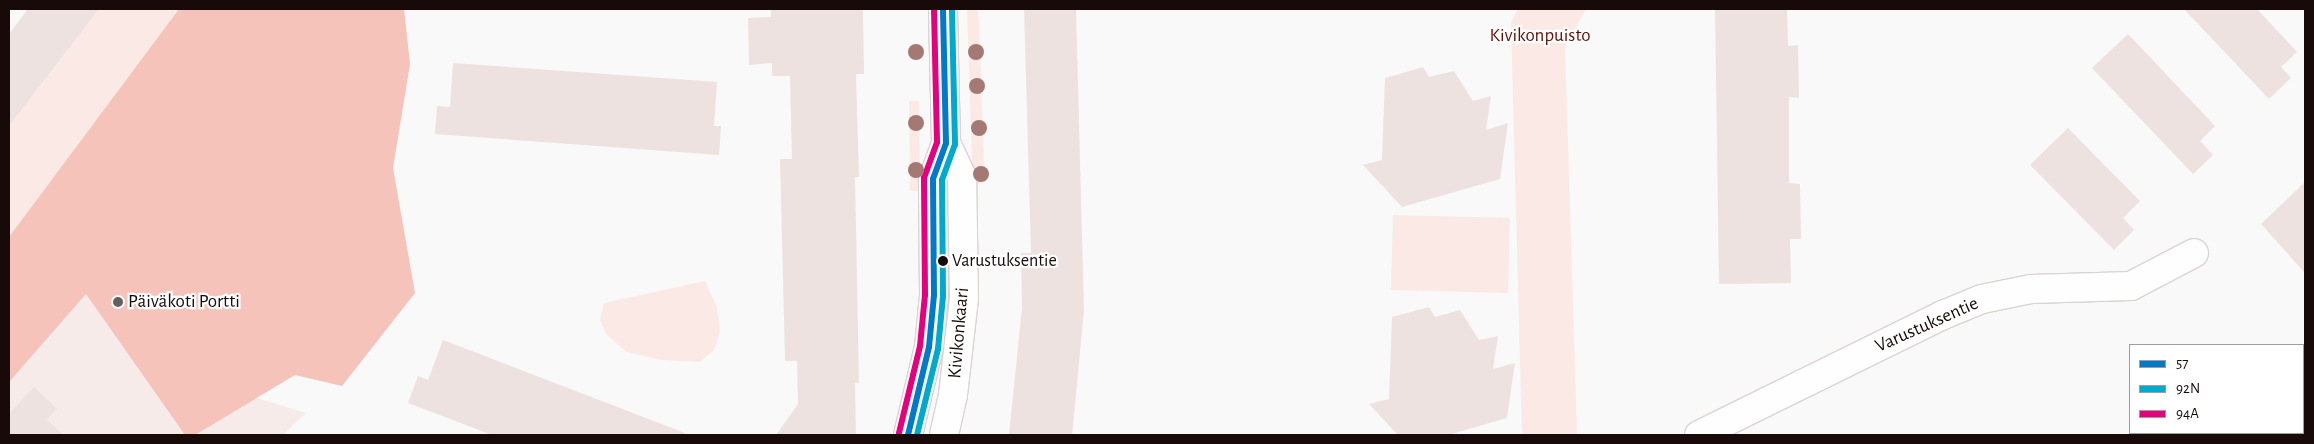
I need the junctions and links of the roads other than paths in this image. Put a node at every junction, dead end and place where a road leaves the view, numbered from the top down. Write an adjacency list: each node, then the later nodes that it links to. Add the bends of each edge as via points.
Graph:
1 (943, 9): 2 (street, Kivikonkaari)
2 (946, 143): 4 (street, Kivikonkaari, via 933,179 934,295 929,347); 5 (street, Kivikonkaari, via 962,177 964,298 953,395)
3 (2194, 253): 6 (street, Varustuksentie, via 2131,286 2031,289 1982,300 1943,315)
4 (908, 435)
5 (944, 435)
6 (1699, 435)

